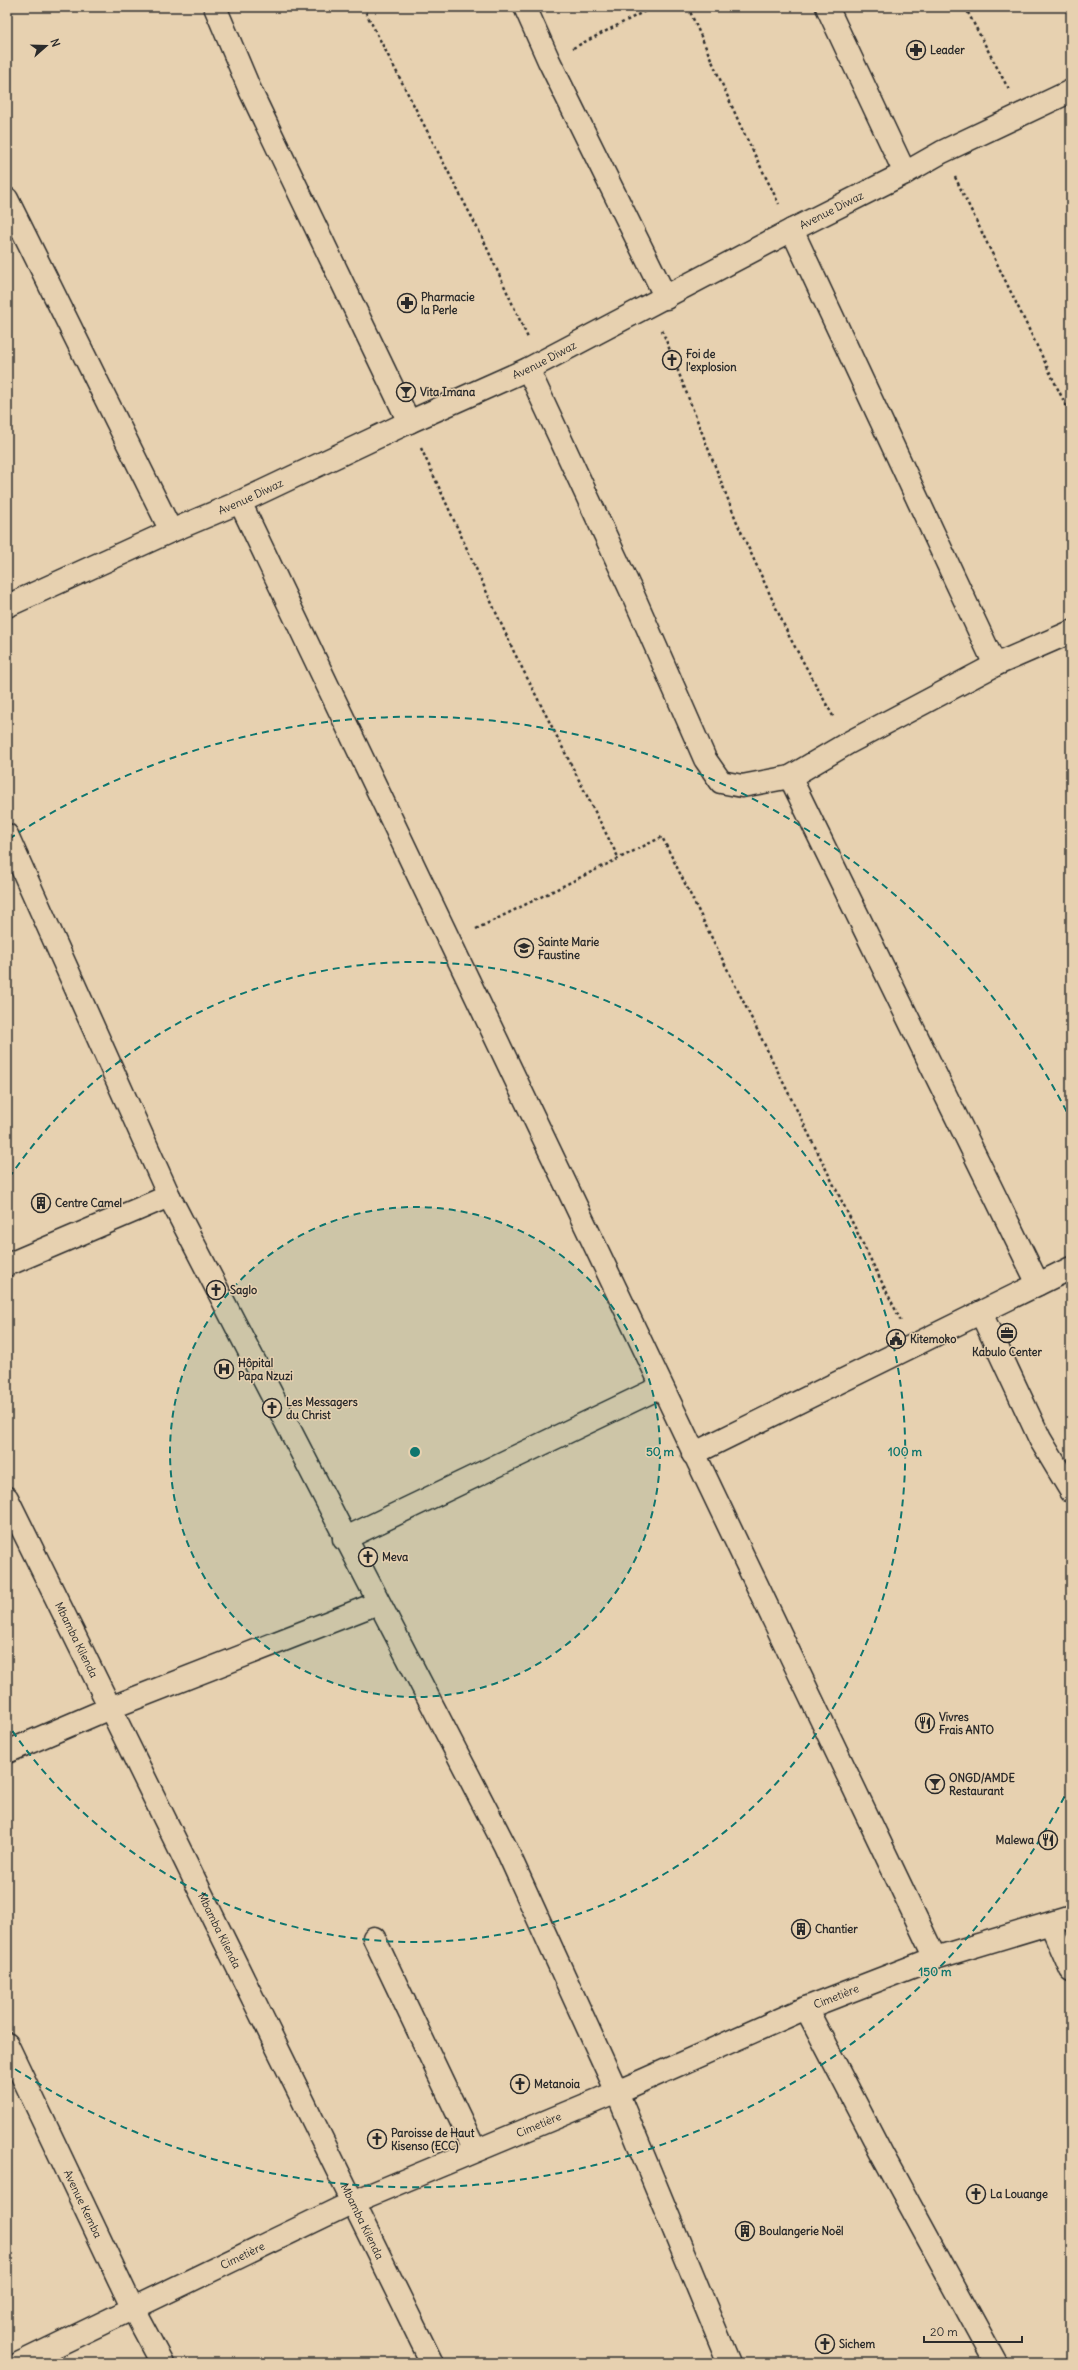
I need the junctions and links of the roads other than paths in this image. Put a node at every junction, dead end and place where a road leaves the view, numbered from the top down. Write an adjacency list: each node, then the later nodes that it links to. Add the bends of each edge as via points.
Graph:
1 (215, 7): 10 (street, via 250,90)
2 (525, 7): 8 (street)
3 (827, 7): 5 (street)
4 (1071, 91): 5 (street, Avenue Diwaz, via 942,152)
5 (904, 173): 7 (street, Avenue Diwaz)
6 (7, 199): 12 (street)
7 (792, 230): 8 (street, Avenue Diwaz); 15 (street)
8 (659, 302): 9 (street, Avenue Diwaz)
9 (534, 366): 10 (street, Avenue Diwaz); 16 (street, via 705,759 721,782 742,786)
10 (409, 422): 11 (street, Avenue Diwaz)
11 (240, 502): 12 (street, Avenue Diwaz); 23 (street)
12 (171, 531): 13 (street, Avenue Diwaz)
13 (7, 606)
14 (1071, 632): 15 (street)
15 (995, 665): 16 (street, via 848,743)
16 (790, 778): 21 (street)
17 (7, 835): 18 (street)
18 (169, 1196): 19 (street); 27 (street)
19 (7, 1265)
20 (1071, 1268): 21 (street)
21 (1038, 1284): 22 (street)
22 (980, 1313): 24 (street); 25 (street, via 1040,1439)
23 (661, 1387): 24 (street); 27 (street)
24 (693, 1454): 33 (street)
25 (1071, 1491)
26 (7, 1498): 29 (street, Mbamba Kilenda)
27 (344, 1539): 28 (street)
28 (378, 1603): 29 (street); 37 (street, via 505,1846)
29 (110, 1708): 30 (street); 39 (street, Mbamba Kilenda)
30 (7, 1752)
31 (1061, 1921): 33 (street, Cimetière); 34 (street)
32 (374, 1938): 38 (street)
33 (935, 1958): 35 (street, Cimetière)
34 (1071, 1970)
35 (806, 2008): 37 (street, Cimetière); 45 (street)
36 (7, 2044): 40 (street, Avenue Kemba)
37 (617, 2092): 38 (street, Cimetière); 44 (street)
38 (475, 2150): 39 (street, Cimetière)
39 (353, 2202): 40 (street, Cimetière); 43 (street, Mbamba Kilenda)
40 (132, 2307): 41 (street, Cimetière); 42 (street, Avenue Kemba)
41 (20, 2363)
42 (162, 2363)
43 (432, 2363)
44 (729, 2363)
45 (996, 2363)

